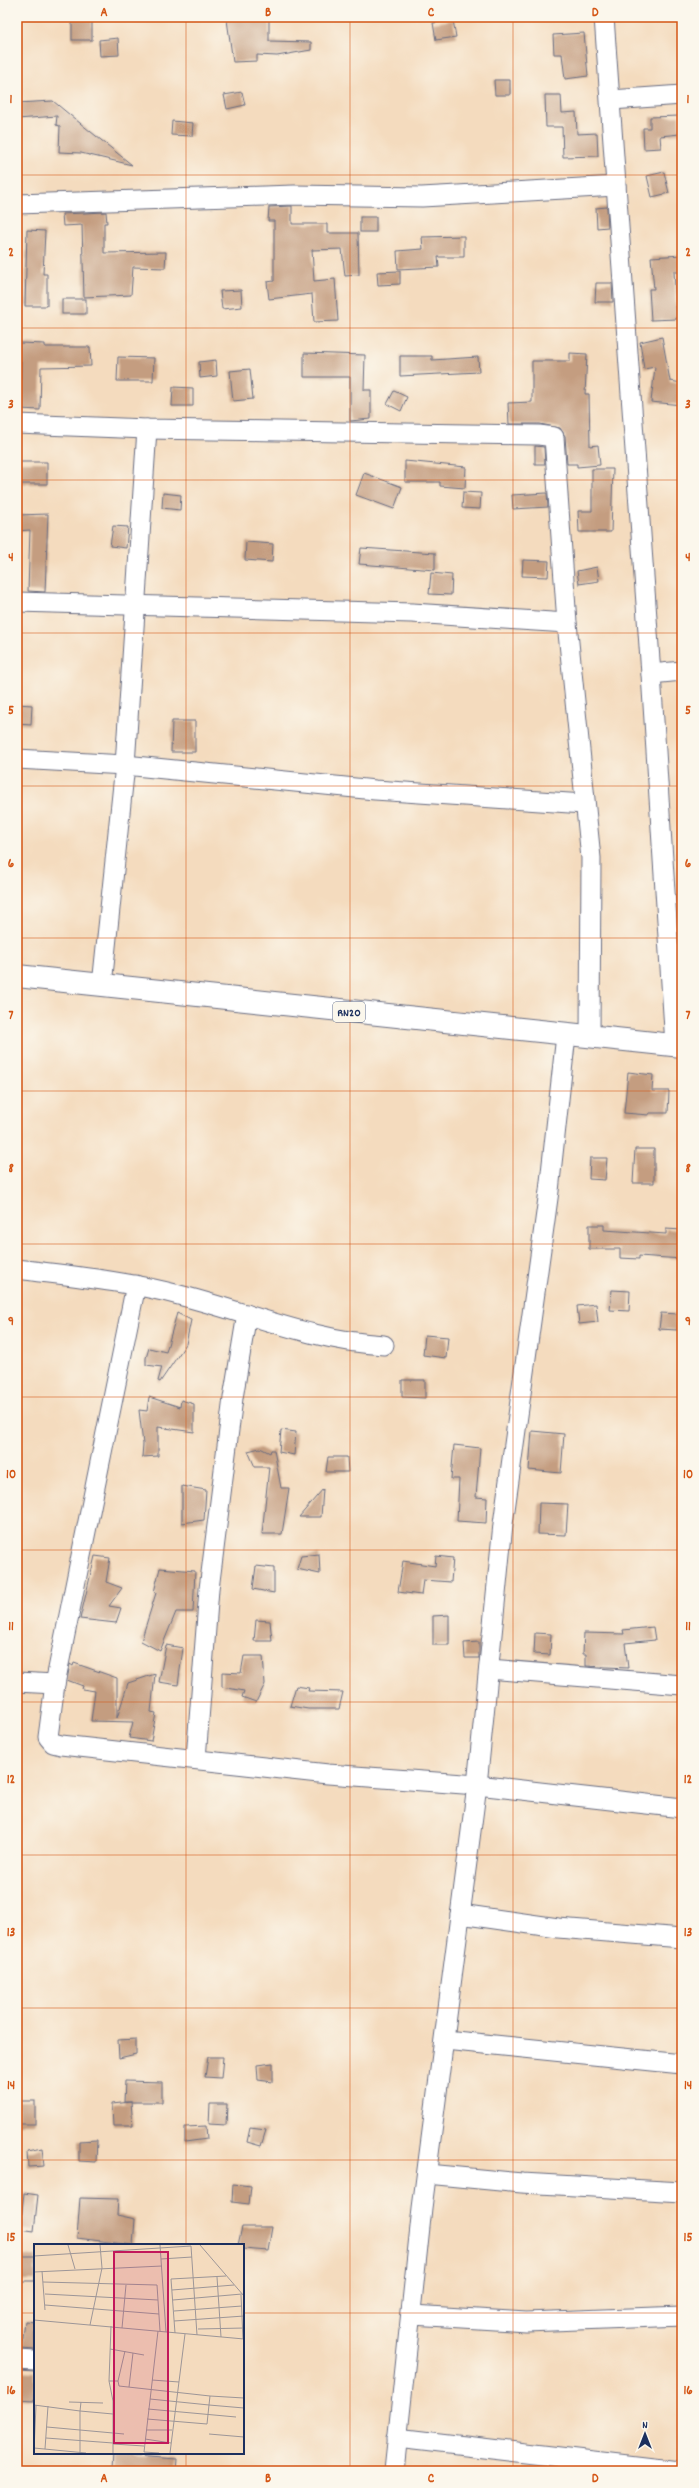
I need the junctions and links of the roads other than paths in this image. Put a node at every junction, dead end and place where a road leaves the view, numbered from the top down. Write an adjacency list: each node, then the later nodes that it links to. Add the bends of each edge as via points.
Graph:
1 (604, 17): 3 (street)
2 (682, 95): 3 (street)
3 (611, 100): 4 (street)
4 (616, 186): 5 (street, via 422,197 294,195); 12 (street)
5 (17, 204)
6 (17, 424): 7 (street)
7 (147, 429): 9 (street); 10 (street, via 552,436 556,444)
8 (17, 602): 9 (street)
9 (136, 607): 10 (street, via 412,613); 14 (street)
10 (567, 623): 15 (street)
11 (682, 671): 12 (street)
12 (651, 674): 20 (street)
13 (17, 759): 14 (street)
14 (126, 765): 15 (street, via 375,790); 17 (street)
15 (584, 804): 19 (street, via 592,873)
16 (17, 976): 17 (main road, RN20)
17 (102, 986): 18 (main road, RN20)
18 (566, 1035): 19 (main road, RN20); 25 (street, via 549,1191 503,1524)
19 (590, 1037): 20 (main road, RN20)
20 (678, 1045)
21 (17, 1269): 22 (street)
22 (136, 1285): 23 (street); 27 (street)
23 (247, 1314): 24 (street, via 330,1338); 29 (street, via 232,1406 209,1589)
24 (384, 1345)
25 (488, 1669): 28 (street); 30 (street)
26 (17, 1682): 27 (street)
27 (55, 1684): 29 (street, via 48,1736 53,1743)
28 (682, 1685)
29 (196, 1759): 30 (street, via 328,1774)
30 (477, 1785): 31 (street); 32 (street)
31 (682, 1808)
32 (460, 1914): 33 (street, via 558,1928); 34 (street)
33 (682, 1938)
34 (445, 2040): 35 (street); 36 (street)
35 (682, 2064)
36 (426, 2174): 37 (street, via 522,2183); 38 (street)
37 (682, 2192)
38 (412, 2315): 39 (street, via 526,2322); 42 (street)
39 (682, 2316)
40 (17, 2360): 41 (street)
41 (34, 2361)
42 (397, 2438): 43 (street); 44 (street)
43 (394, 2471)
44 (680, 2471)

